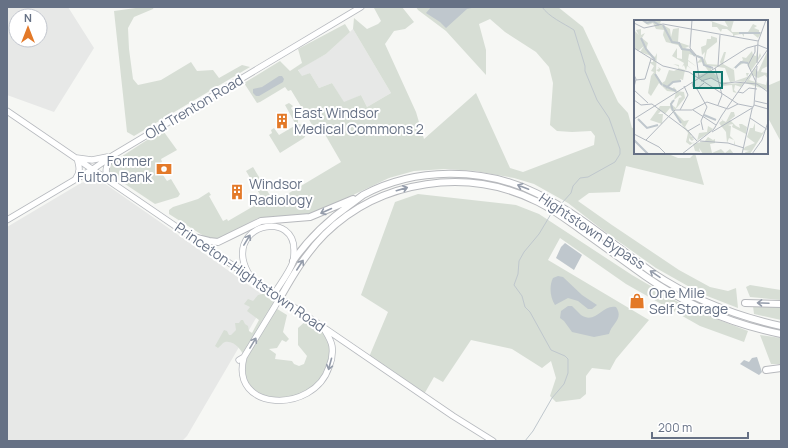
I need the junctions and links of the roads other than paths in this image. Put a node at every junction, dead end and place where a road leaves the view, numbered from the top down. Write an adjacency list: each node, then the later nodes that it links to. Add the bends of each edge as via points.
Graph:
1 (361, 7): 3 (main road, Old Trenton Road)
2 (7, 111): 4 (main road, Princeton-Hightstown Road)
3 (112, 156): 4 (main road, via 100,160); 5 (main road, Old Trenton Road); 7 (main road, via 106,166)
4 (77, 158): 5 (main road, Princeton-Hightstown Road); 6 (main road, via 80,168)
5 (92, 169): 6 (main road, Old Trenton Road); 7 (main road, Princeton-Hightstown Road)
6 (76, 178): 9 (main road, Old Trenton Road)
7 (108, 179): 10 (main road, Princeton-Hightstown Road)
8 (362, 196): 10 (highway, one-way to 10, via 310,217 261,221 218,242); 11 (highway, Hightstown Bypass, via 325,224); 16 (highway, Hightstown Bypass, one-way to 8, via 740,315 673,285 558,205 510,182 478,176 434,174 389,184)
9 (7, 220)
10 (193, 237): 12 (main road, Princeton-Hightstown Road)
11 (294, 261): 12 (main road, one-way to 11, via 243,260 243,250 249,236 262,227 275,226 288,233 294,242); 13 (main road, Hightstown Bypass)
12 (250, 276): 13 (main road, Princeton-Hightstown Road)
13 (277, 296): 17 (main road, Princeton-Hightstown Road); 17 (main road, one-way to 13, via 332,348 330,365 319,384 299,398 285,400 274,400 252,391 242,375 241,359); 18 (highway, Hightstown Bypass, one-way to 18, via 316,243 349,214 371,201 404,189 435,183 461,182 499,187 540,203 669,292 696,306 743,324)
14 (745, 303): 15 (highway, one-way to 14)
15 (781, 304)
16 (781, 326)
17 (323, 327): 21 (main road, Princeton-Hightstown Road)
18 (781, 334)
19 (781, 368): 20 (highway)
20 (766, 370)
21 (493, 441)

